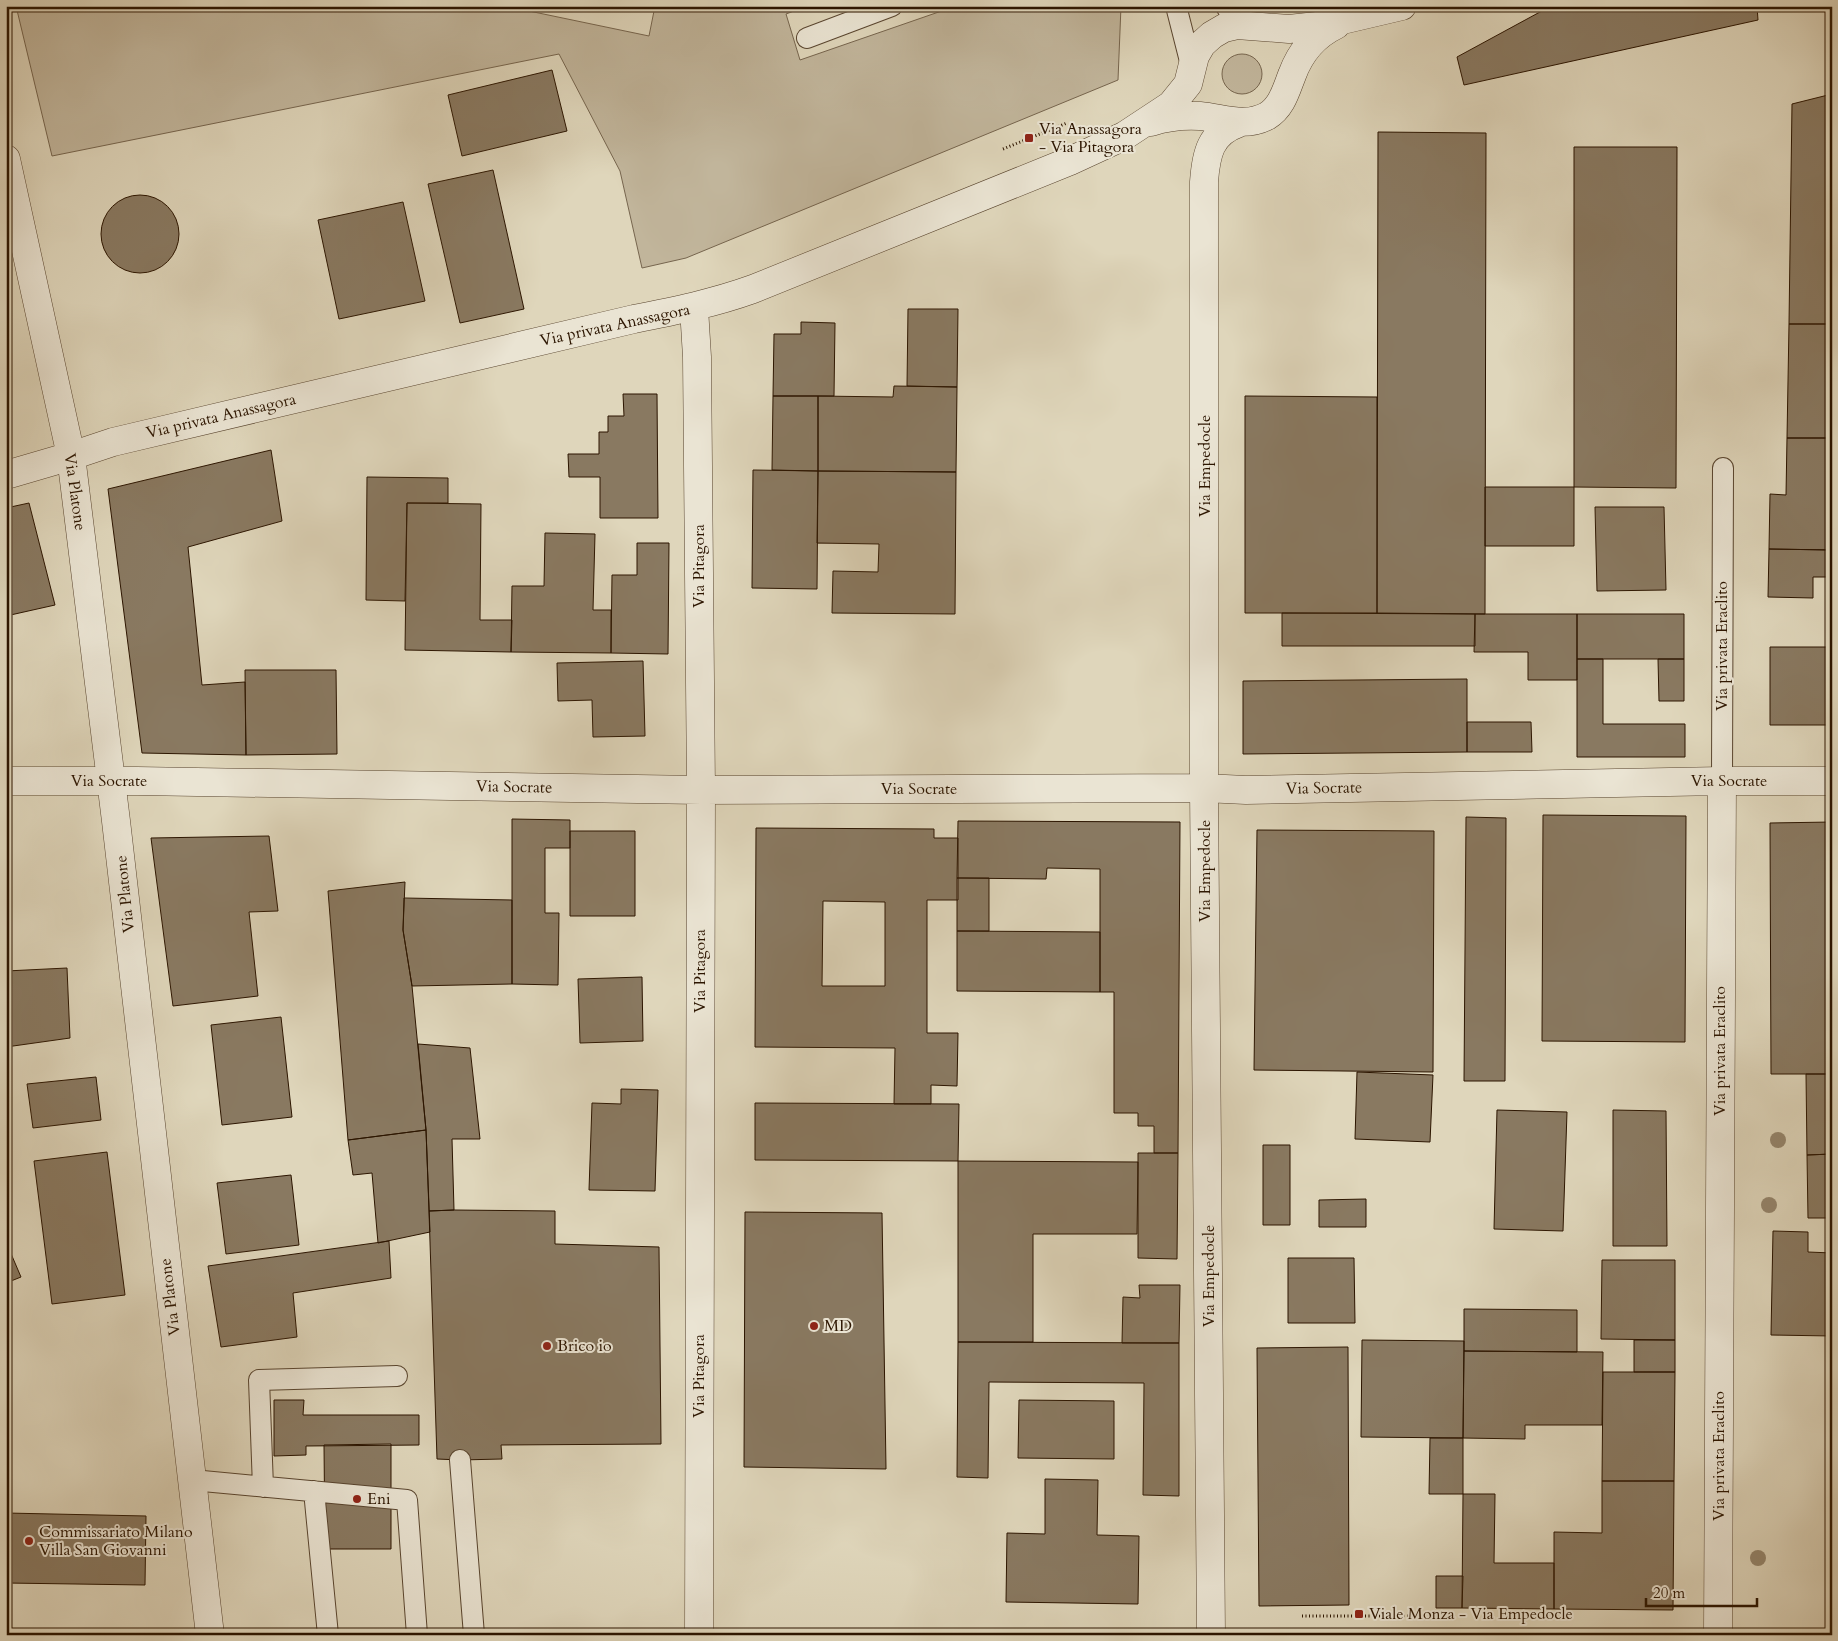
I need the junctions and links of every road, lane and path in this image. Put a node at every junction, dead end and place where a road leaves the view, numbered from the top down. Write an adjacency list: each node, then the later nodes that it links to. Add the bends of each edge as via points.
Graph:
1 (892, 6): 7 (lane)
2 (1176, 6): 8 (lane)
3 (1226, 6): 6 (lane, Via privata Anassagora)
4 (1402, 6): 5 (street, Via privata Anassagora)
5 (1344, 21): 6 (street, Via privata Anassagora, via 1289,29); 9 (street, Via privata Anassagora, via 1309,44 1292,74)
6 (1252, 26): 8 (street, Via privata Anassagora, via 1237,25 1212,35 1195,56); 9 (street, Via privata Anassagora, via 1271,36 1285,52 1290,79)
7 (807, 38)
8 (1192, 70): 11 (street, via 1200,101 1211,113); 12 (street, Via privata Anassagora, via 1188,84 1171,105)
9 (1286, 93): 11 (street, Via privata Anassagora, via 1268,115 1254,121)
10 (1072, 121): 13 (path)
11 (1232, 122): 12 (street, Via privata Anassagora, via 1200,116 1176,117 1153,121); 23 (street, Via Empedocle, via 1208,151 1204,182)
12 (1138, 128): 15 (street, Via privata Anassagora, via 1070,161 771,282)
13 (1003, 149)
14 (6, 159): 16 (street, Via Platone)
15 (694, 308): 16 (street, Via privata Anassagora, via 634,319 132,437); 24 (street, Via Pitagora)
16 (71, 456): 18 (street, Via privata Anassagora); 20 (street, Via Platone)
17 (1723, 468): 21 (lane, Via privata Eraclito)
18 (6, 475)
19 (6, 781): 20 (street, Via Socrate)
20 (112, 781): 24 (street, Via Socrate); 27 (street, Via Platone)
21 (1722, 781): 22 (street, Via Socrate); 23 (street, Via Socrate); 38 (street, Via privata Eraclito)
22 (1832, 781)
23 (1204, 788): 24 (street, Via Socrate); 37 (street, Via Empedocle)
24 (701, 790): 36 (street, Via Pitagora)
25 (397, 1376): 28 (lane, via 259,1380)
26 (460, 1460): 35 (lane)
27 (192, 1480): 28 (lane); 32 (street, Via Platone)
28 (263, 1487): 29 (lane)
29 (314, 1491): 33 (lane); 34 (lane, via 407,1500)
30 (1302, 1616): 31 (path)
31 (1414, 1616)
32 (210, 1635)
33 (328, 1635)
34 (417, 1635)
35 (474, 1635)
36 (699, 1635)
37 (1211, 1635)
38 (1718, 1635)

